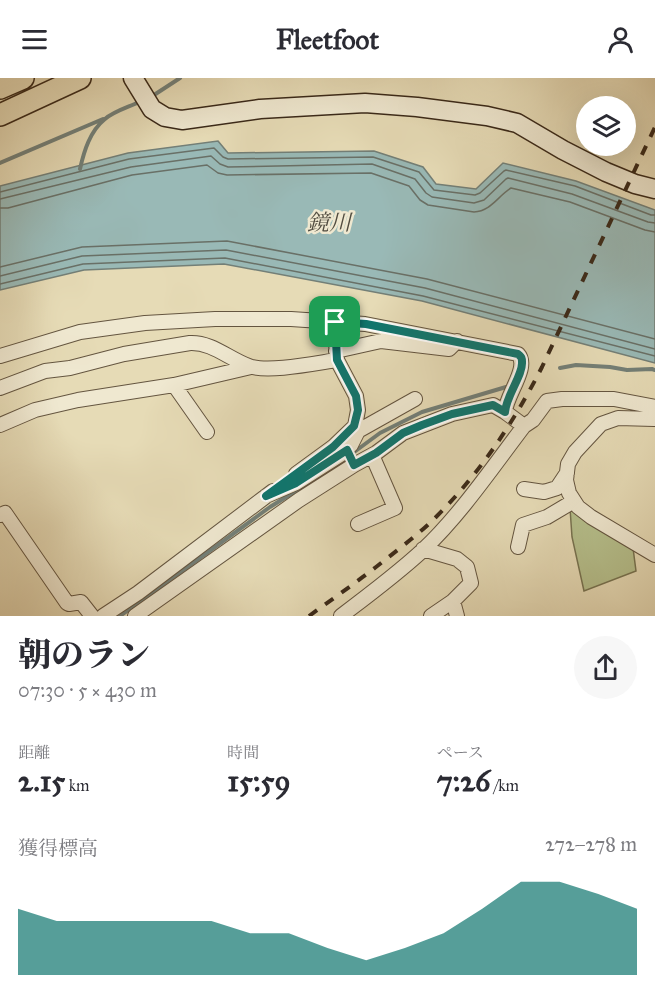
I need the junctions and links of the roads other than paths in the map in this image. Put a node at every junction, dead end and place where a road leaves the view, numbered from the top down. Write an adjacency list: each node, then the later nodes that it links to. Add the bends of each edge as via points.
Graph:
1 (23, 78): 4 (highway)
2 (80, 78): 5 (highway)
3 (133, 78): 6 (main road, via 152,109 165,117 182,120 260,109 365,104 488,116 517,123 606,172)
4 (0, 87)
5 (0, 115)
6 (655, 189)
7 (335, 322): 8 (street); 9 (street, via 215,319 145,323 80,332); 10 (street)
8 (457, 341): 10 (street, via 449,349 381,341); 16 (street, via 521,357 522,367)
9 (0, 356)
10 (337, 356): 11 (street, via 277,368); 20 (street, via 356,396)
11 (251, 367): 12 (street); 13 (street, via 200,342 45,371)
12 (174, 385): 18 (street, via 78,400 35,410); 21 (street)
13 (0, 388)
14 (415, 399): 20 (street)
15 (655, 407): 19 (street, via 614,399 547,401)
16 (505, 412): 19 (street); 22 (street, via 493,405 452,414 403,433)
17 (655, 415): 24 (street, via 654,419 618,418 601,424 575,452)
18 (0, 425)
19 (524, 426): 31 (street, via 452,519)
20 (356, 428): 23 (street); 26 (street)
21 (207, 432)
22 (372, 455): 23 (street); 29 (street, via 395,508)
23 (350, 457): 26 (street); 36 (street)
24 (567, 472): 25 (street, via 557,488 544,492); 27 (street)
25 (524, 489)
26 (266, 496): 35 (street)
27 (574, 501): 30 (street, via 523,525); 32 (street, via 591,517)
28 (0, 515): 34 (street, via 5,513 67,603 83,603)
29 (358, 524)
30 (518, 547)
31 (423, 549): 33 (street, via 457,559 466,567 471,584); 37 (street)
32 (655, 555)
33 (453, 601): 38 (street); 39 (street)
34 (92, 616)
35 (103, 616)
36 (135, 616)
37 (341, 616)
38 (432, 616)
39 (457, 616)

